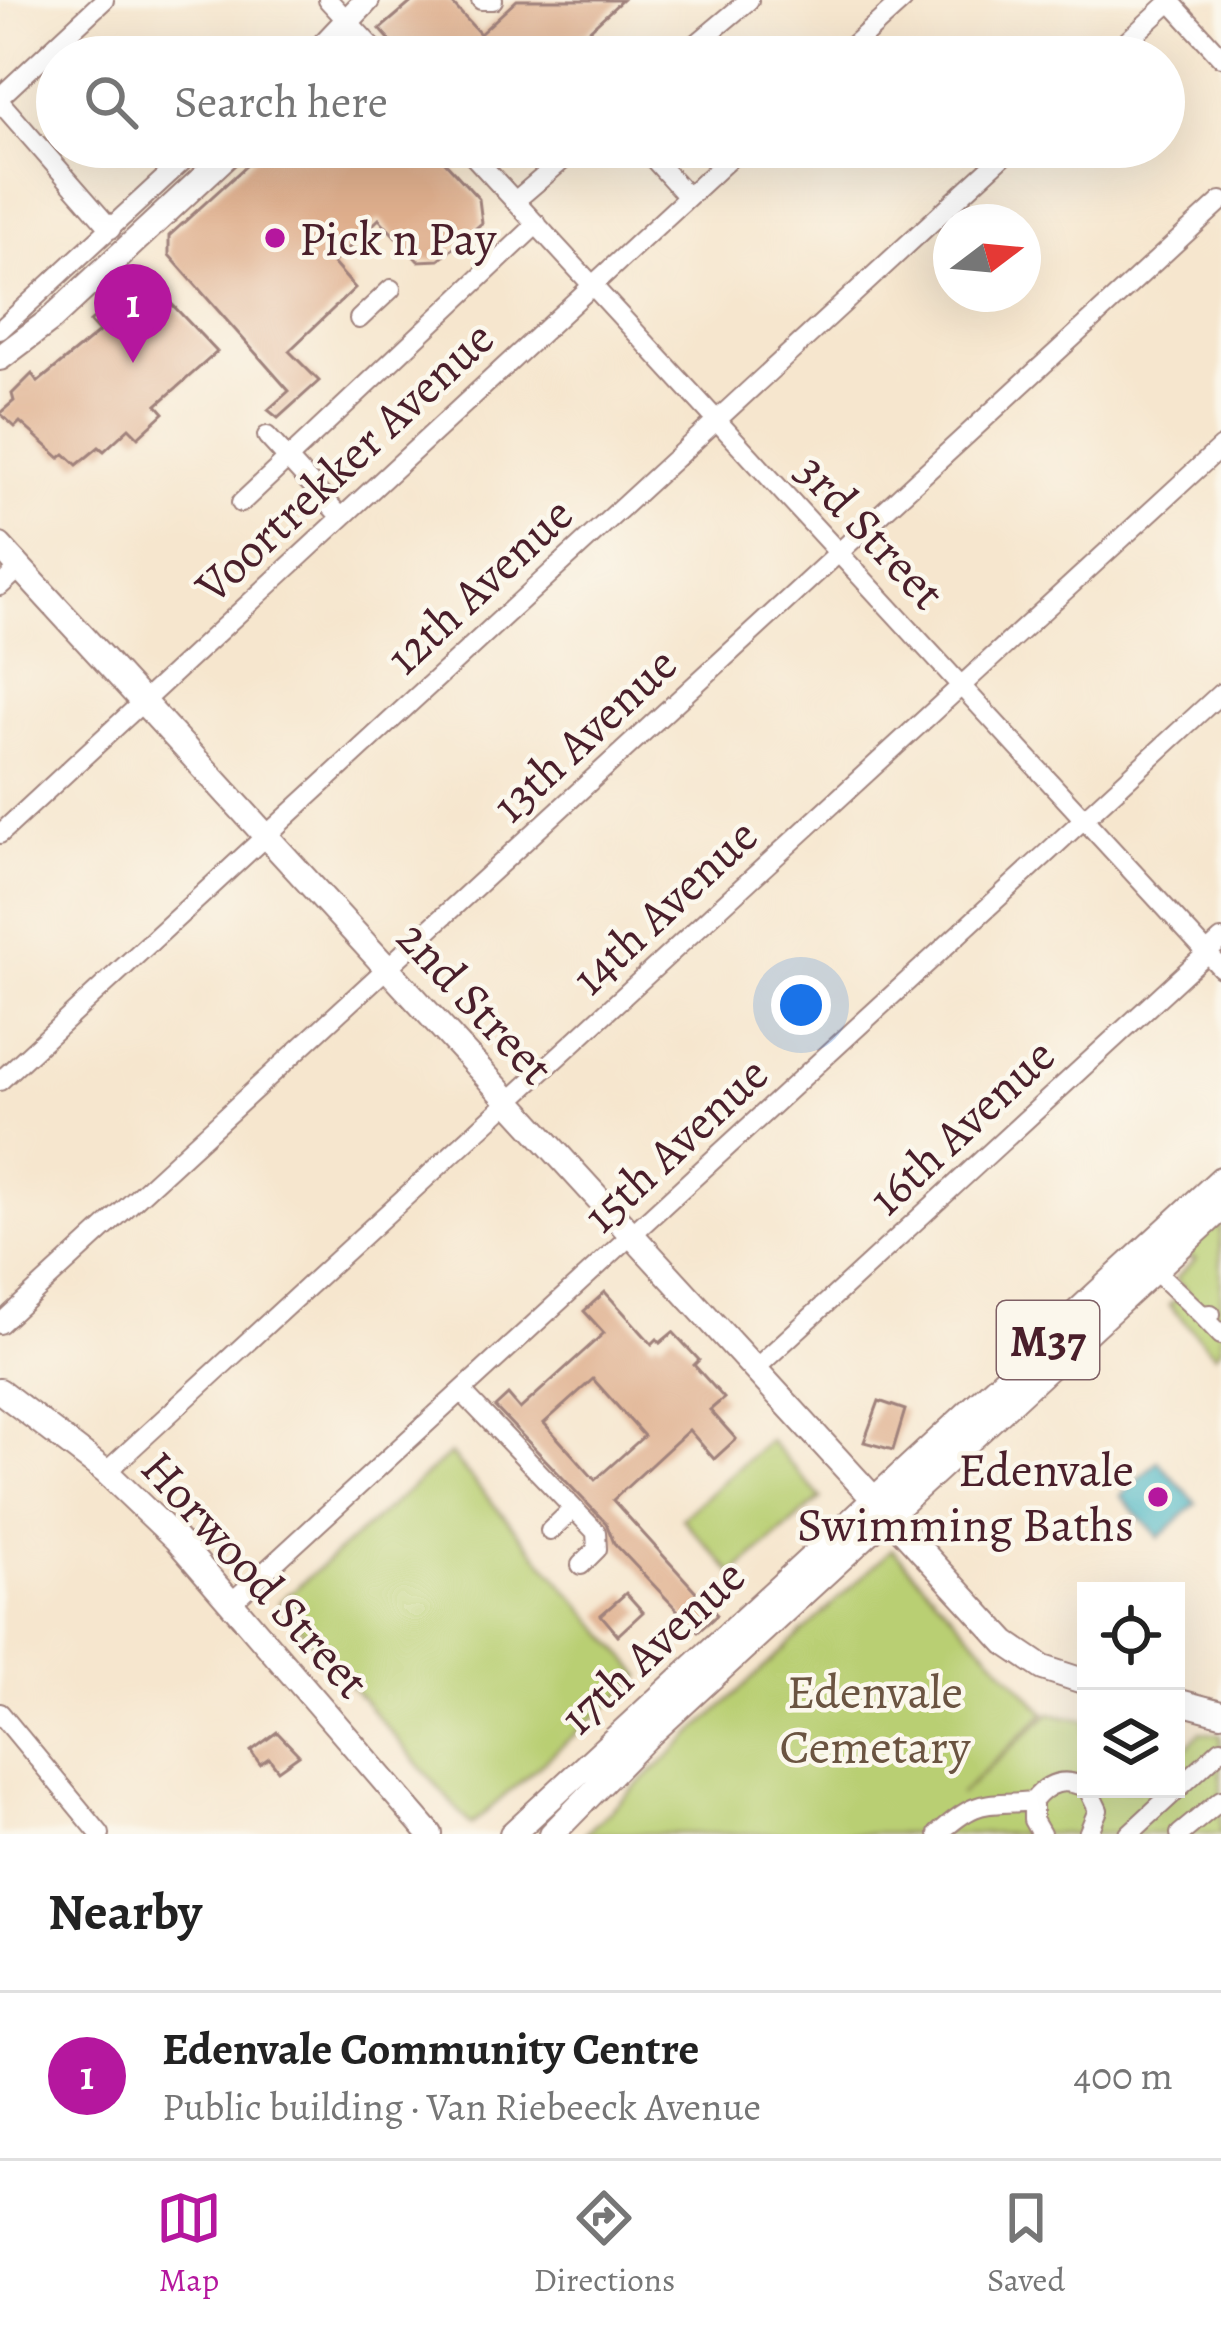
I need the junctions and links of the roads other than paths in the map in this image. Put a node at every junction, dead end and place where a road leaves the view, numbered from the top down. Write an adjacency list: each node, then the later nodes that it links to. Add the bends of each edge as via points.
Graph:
1 (104, 0): 10 (street)
2 (328, 0): 9 (street)
3 (368, 0): 9 (main road)
4 (481, 0): 5 (street)
5 (493, 0)
6 (749, 0): 13 (street)
7 (903, 0): 14 (street)
8 (1170, 0): 15 (street); 16 (street)
9 (347, 21): 11 (main road); 12 (street)
10 (67, 36)
11 (333, 36)
12 (361, 36)
13 (706, 36)
14 (863, 36)
15 (1132, 36)
16 (1221, 58)
17 (36, 65): 18 (street)
18 (0, 100): 19 (street)
19 (36, 142)
20 (59, 168): 32 (street)
21 (176, 168): 32 (street)
22 (214, 168): 37 (main road)
23 (484, 168): 29 (street, 3rd Street)
24 (554, 168): 29 (street)
25 (662, 168): 28 (street)
26 (719, 168): 28 (street, Voortrekker Avenue)
27 (989, 168): 38 (street, 12th Avenue)
28 (688, 197): 33 (street, Voortrekker Avenue)
29 (515, 201): 31 (street, 3rd Street)
30 (1221, 201): 45 (street, 13th Avenue)
31 (537, 224): 33 (street, 3rd Street); 41 (street)
32 (111, 229): 36 (street)
33 (593, 284): 38 (street, 3rd Street); 43 (street, Voortrekker Avenue)
34 (391, 289): 35 (street)
35 (359, 319)
36 (0, 329)
37 (0, 358)
38 (716, 421): 45 (street, 3rd Street); 53 (street, 12th Avenue)
39 (268, 436): 41 (street)
40 (1221, 447): 48 (street, 14th Avenue)
41 (288, 457): 42 (street); 43 (street)
42 (241, 503)
43 (340, 516): 50 (street, Voortrekker Avenue)
44 (0, 546): 46 (main road, 2nd Street)
45 (838, 553): 48 (street, 3rd Street); 55 (street, 13th Avenue)
46 (20, 568): 47 (street); 50 (main road, 2nd Street)
47 (0, 586)
48 (962, 686): 51 (street, 3rd Street); 57 (street, 14th Avenue)
49 (1221, 693): 51 (street, 15th Avenue)
50 (142, 702): 52 (street, Voortrekker Avenue); 53 (main road, 2nd Street)
51 (1084, 819): 54 (street, 3rd Street); 60 (street, 15th Avenue)
52 (0, 834)
53 (265, 836): 55 (main road, 2nd Street); 56 (street, 12th Avenue)
54 (1217, 954): 64 (street, 16th Avenue)
55 (388, 968): 57 (main road, 2nd Street); 62 (street, 13th Avenue)
56 (0, 1081)
57 (510, 1101): 60 (main road, 2nd Street); 67 (street, 14th Avenue)
58 (1221, 1179): 61 (main road, 17th Avenue / M37)
59 (1221, 1209): 61 (main road, 17th Avenue / M37)
60 (632, 1237): 64 (main road, 2nd Street); 66 (street, 15th Avenue)
61 (1147, 1263): 63 (street); 68 (main road, 17th Avenue / M37); 69 (main road, 17th Avenue / M37)
62 (0, 1324)
63 (1221, 1335)
64 (754, 1369): 69 (main road, 2nd Street)
65 (0, 1391): 67 (main road, Horwood Street)
66 (461, 1392): 70 (street); 74 (street, 15th Avenue)
67 (106, 1472): 74 (main road, Horwood Street)
68 (928, 1480): 69 (main road, 17th Avenue / M37); 72 (main road, via 920,1518)
69 (882, 1507): 72 (main road, 2nd Street); 86 (main road, 17th Avenue / M37); 87 (main road, 17th Avenue / M37)
70 (574, 1509): 71 (street); 73 (street, via 598,1540)
71 (550, 1531)
72 (926, 1553): 75 (main road, 2nd Street, via 1006,1642)
73 (581, 1564)
74 (233, 1601): 85 (main road, Horwood Street)
75 (1077, 1679)
76 (1185, 1703): 77 (main road)
77 (1221, 1712)
78 (2, 1722): 84 (street)
79 (1221, 1749): 91 (street)
80 (1077, 1784): 83 (street, via 1057,1782)
81 (1094, 1798): 90 (street)
82 (1221, 1800): 92 (street)
83 (1033, 1801): 88 (street, via 974,1806); 89 (street)
84 (100, 1834)
85 (430, 1834)
86 (512, 1834)
87 (552, 1834)
88 (938, 1834)
89 (1041, 1834)
90 (1088, 1834)
91 (1129, 1834)
92 (1180, 1834)

